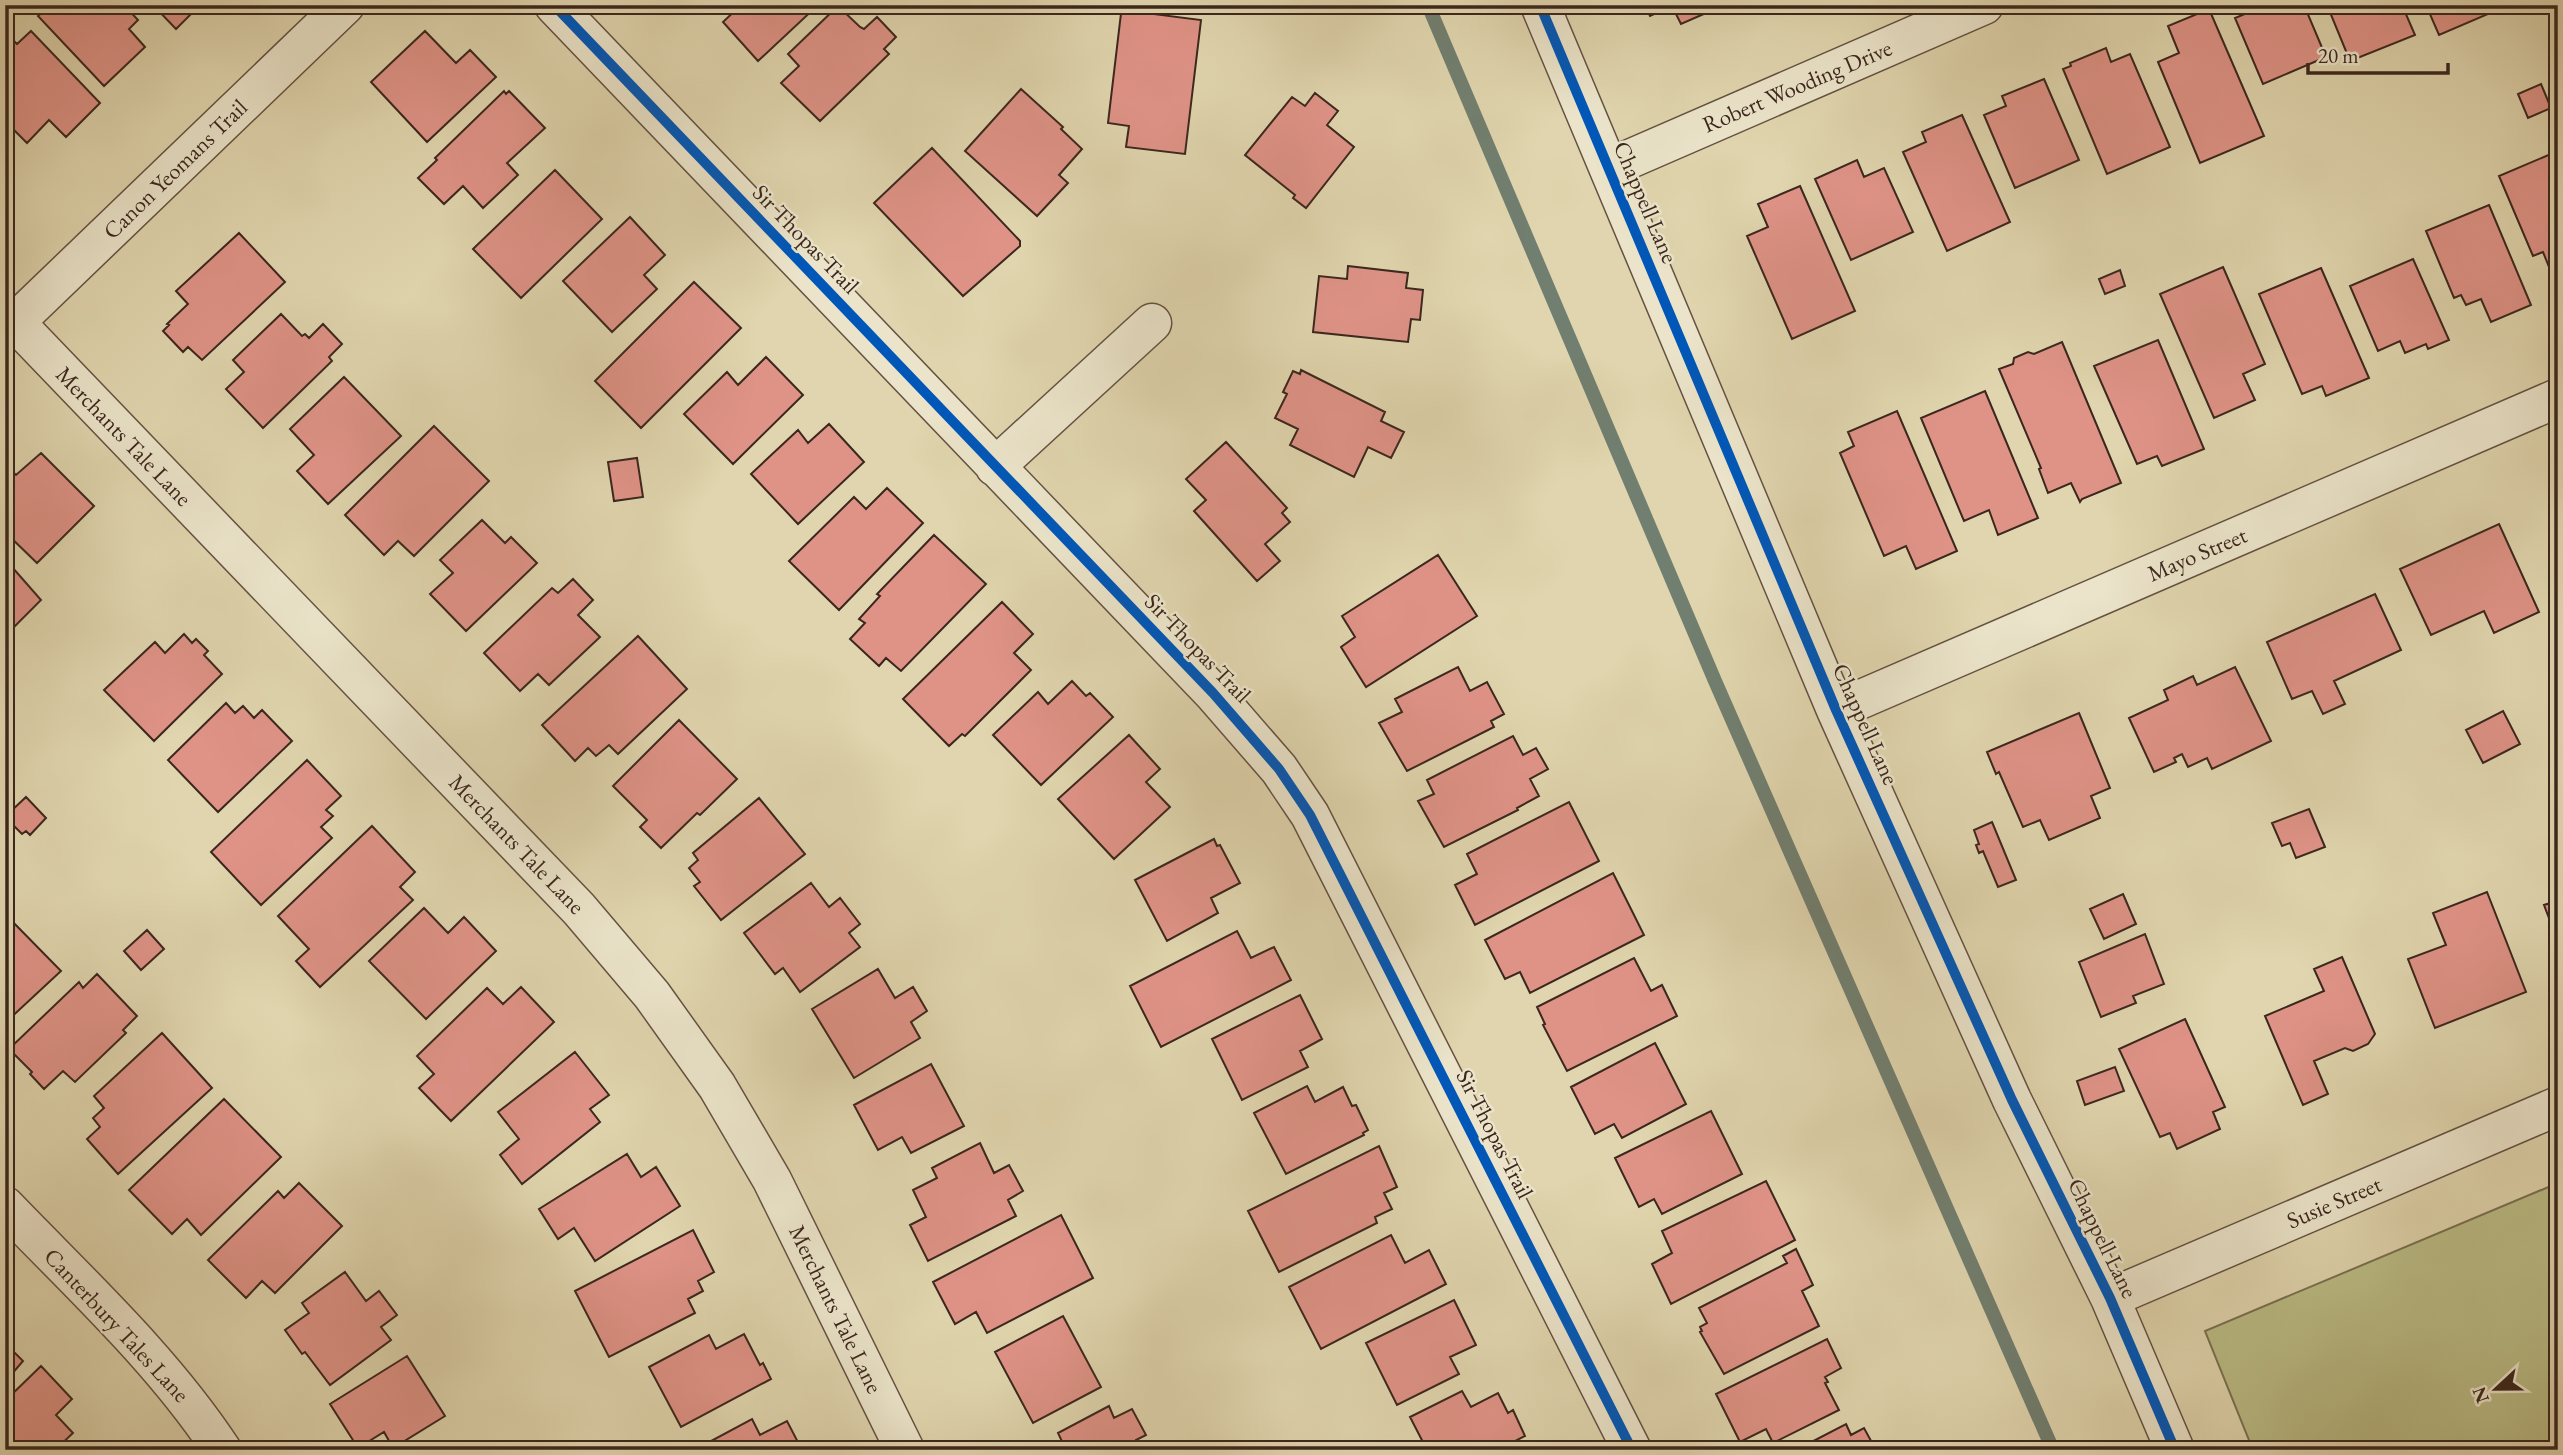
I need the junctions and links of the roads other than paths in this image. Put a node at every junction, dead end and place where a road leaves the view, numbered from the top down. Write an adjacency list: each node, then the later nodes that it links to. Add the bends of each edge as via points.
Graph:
1 (345, 5): 7 (street, Canon Yeomans Trail)
2 (554, 5): 9 (street, Sir Thopas Trail)
3 (1540, 5): 5 (street, Chappell Lane)
4 (1984, 5): 5 (street, Robert Wooding Drive)
5 (1609, 168): 10 (street, Chappell Lane)
6 (1153, 323): 9 (street)
7 (10, 327): 15 (street, Merchants Tale Lane, via 579,909 652,995 717,1086 772,1180)
8 (2558, 398): 10 (street, Mayo Street)
9 (995, 467): 16 (street, Sir Thopas Trail, via 1251,735 1310,815)
10 (1836, 710): 13 (street, Chappell Lane, via 2012,1100)
11 (2558, 1106): 13 (street, Susie Street)
12 (5, 1206): 14 (street, Canterbury Tales Lane, via 157,1364)
13 (2110, 1298): 17 (street, Chappell Lane)
14 (222, 1450)
15 (905, 1450)
16 (1632, 1450)
17 (2175, 1450)

